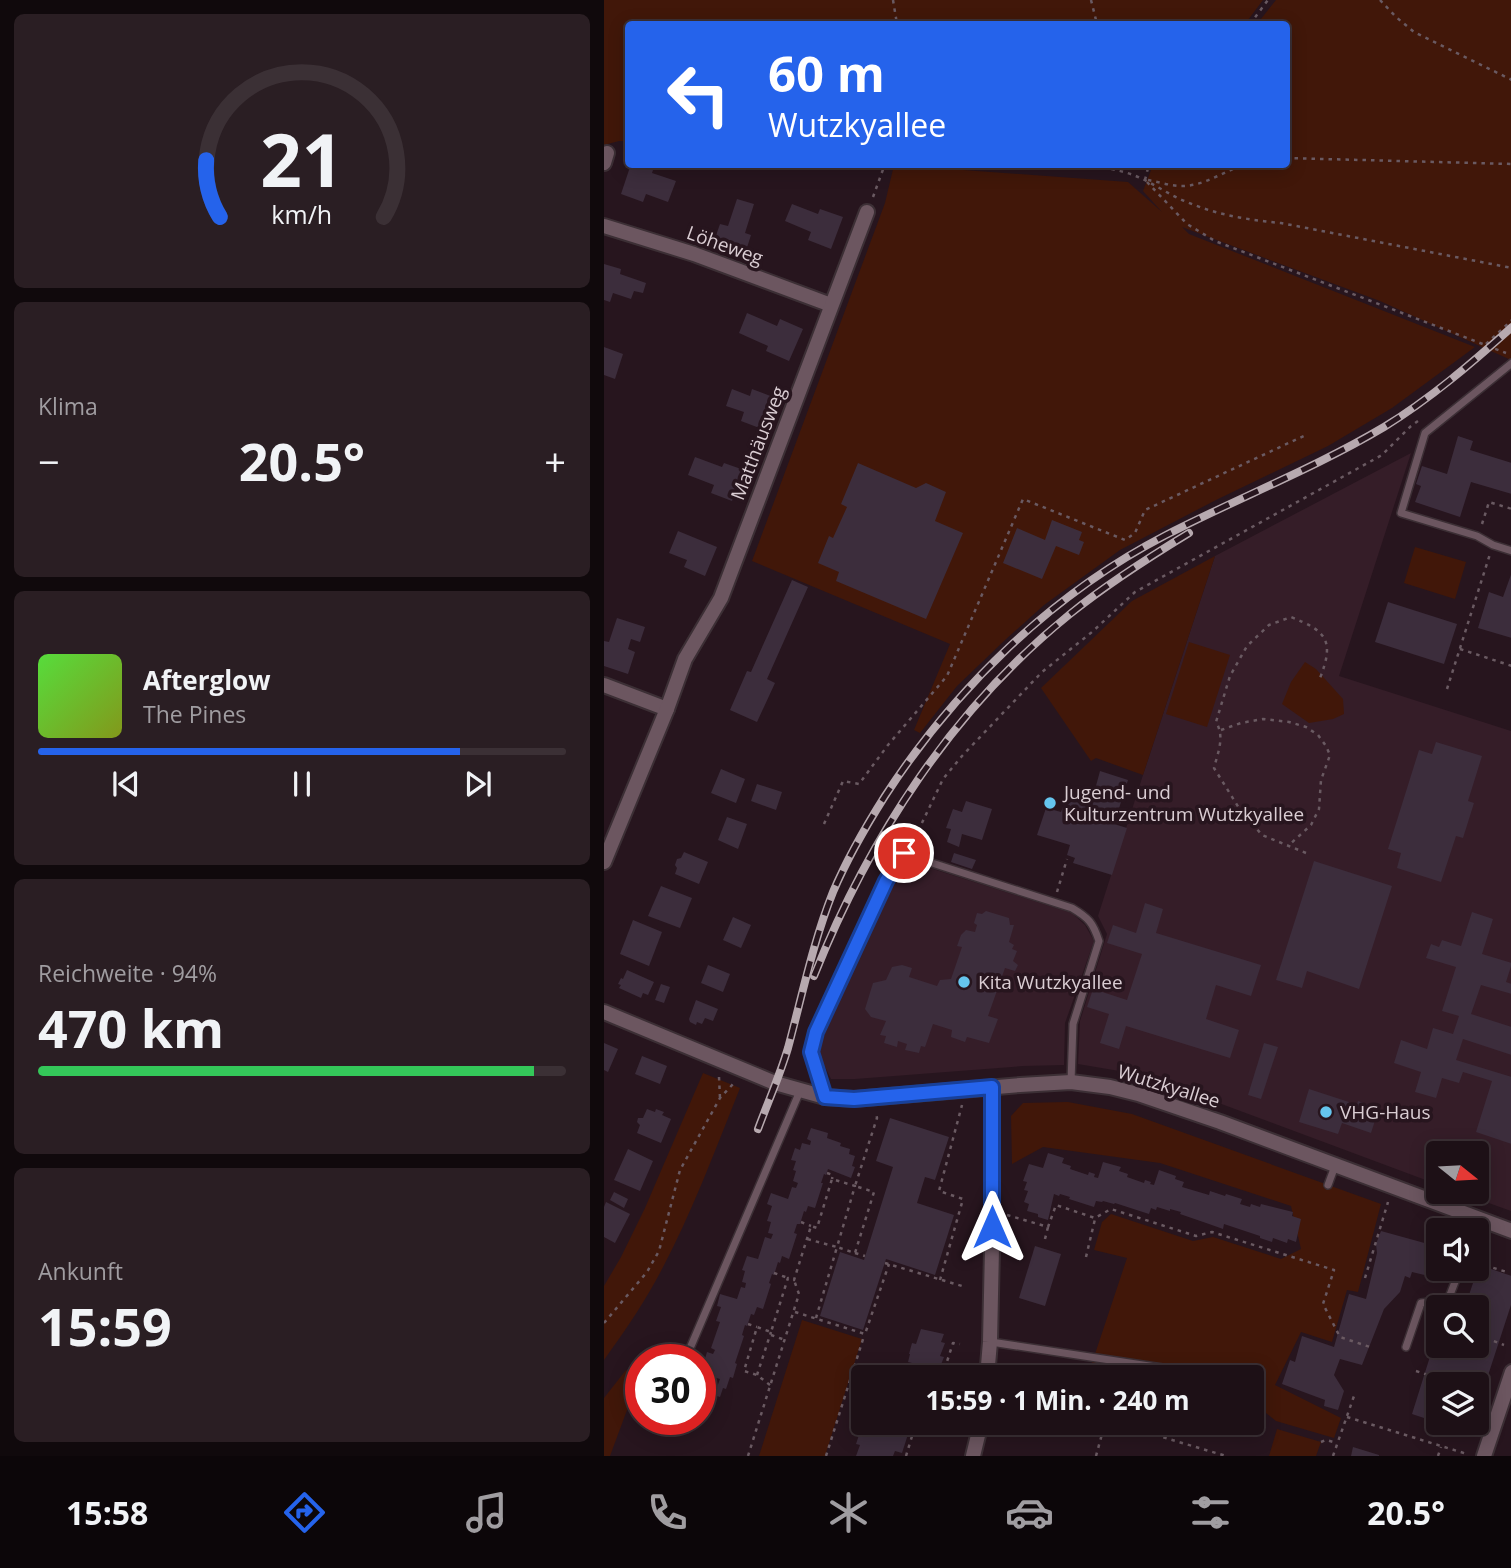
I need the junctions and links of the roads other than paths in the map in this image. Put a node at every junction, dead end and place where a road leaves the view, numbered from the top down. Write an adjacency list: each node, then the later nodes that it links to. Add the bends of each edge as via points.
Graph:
1 (867, 212): 3 (street, Matthäusweg)
2 (604, 226): 3 (street, Löheweg)
3 (831, 305): 7 (street, Matthäusweg, via 721,598 685,659)
4 (1511, 363): 5 (lane, via 1425,433 1401,513)
5 (1511, 551)
6 (604, 685): 7 (street)
7 (667, 709): 8 (street, Matthäusweg)
8 (604, 862)
9 (604, 1012): 12 (street, Wutzkyallee)
10 (1071, 1082): 11 (street, Wutzkyallee); 13 (lane, via 1073,1024 1099,941 1088,917 1054,901 904,853 886,881 816,1032 811,1052); 14 (street, Wutzkyallee, via 1138,1094)
11 (992, 1087): 13 (street, Wutzkyallee, via 854,1099); 20 (street)
12 (800, 1091): 13 (street, Wutzkyallee); 21 (lane)
13 (825, 1097)
14 (1335, 1166): 15 (lane); 16 (street, Wutzkyallee)
15 (1328, 1185)
16 (1461, 1218)
17 (1489, 1227): 18 (street, Wutzkyallee)
18 (1511, 1231)
19 (1455, 1281): 22 (lane, via 1448,1300 1421,1303)
20 (990, 1342): 23 (street); 24 (lane)
21 (692, 1344)
22 (1406, 1347)
23 (988, 1365)
24 (1142, 1365)
25 (1511, 1372): 28 (street)
26 (977, 1435): 27 (street)
27 (973, 1456)
28 (1484, 1456)

